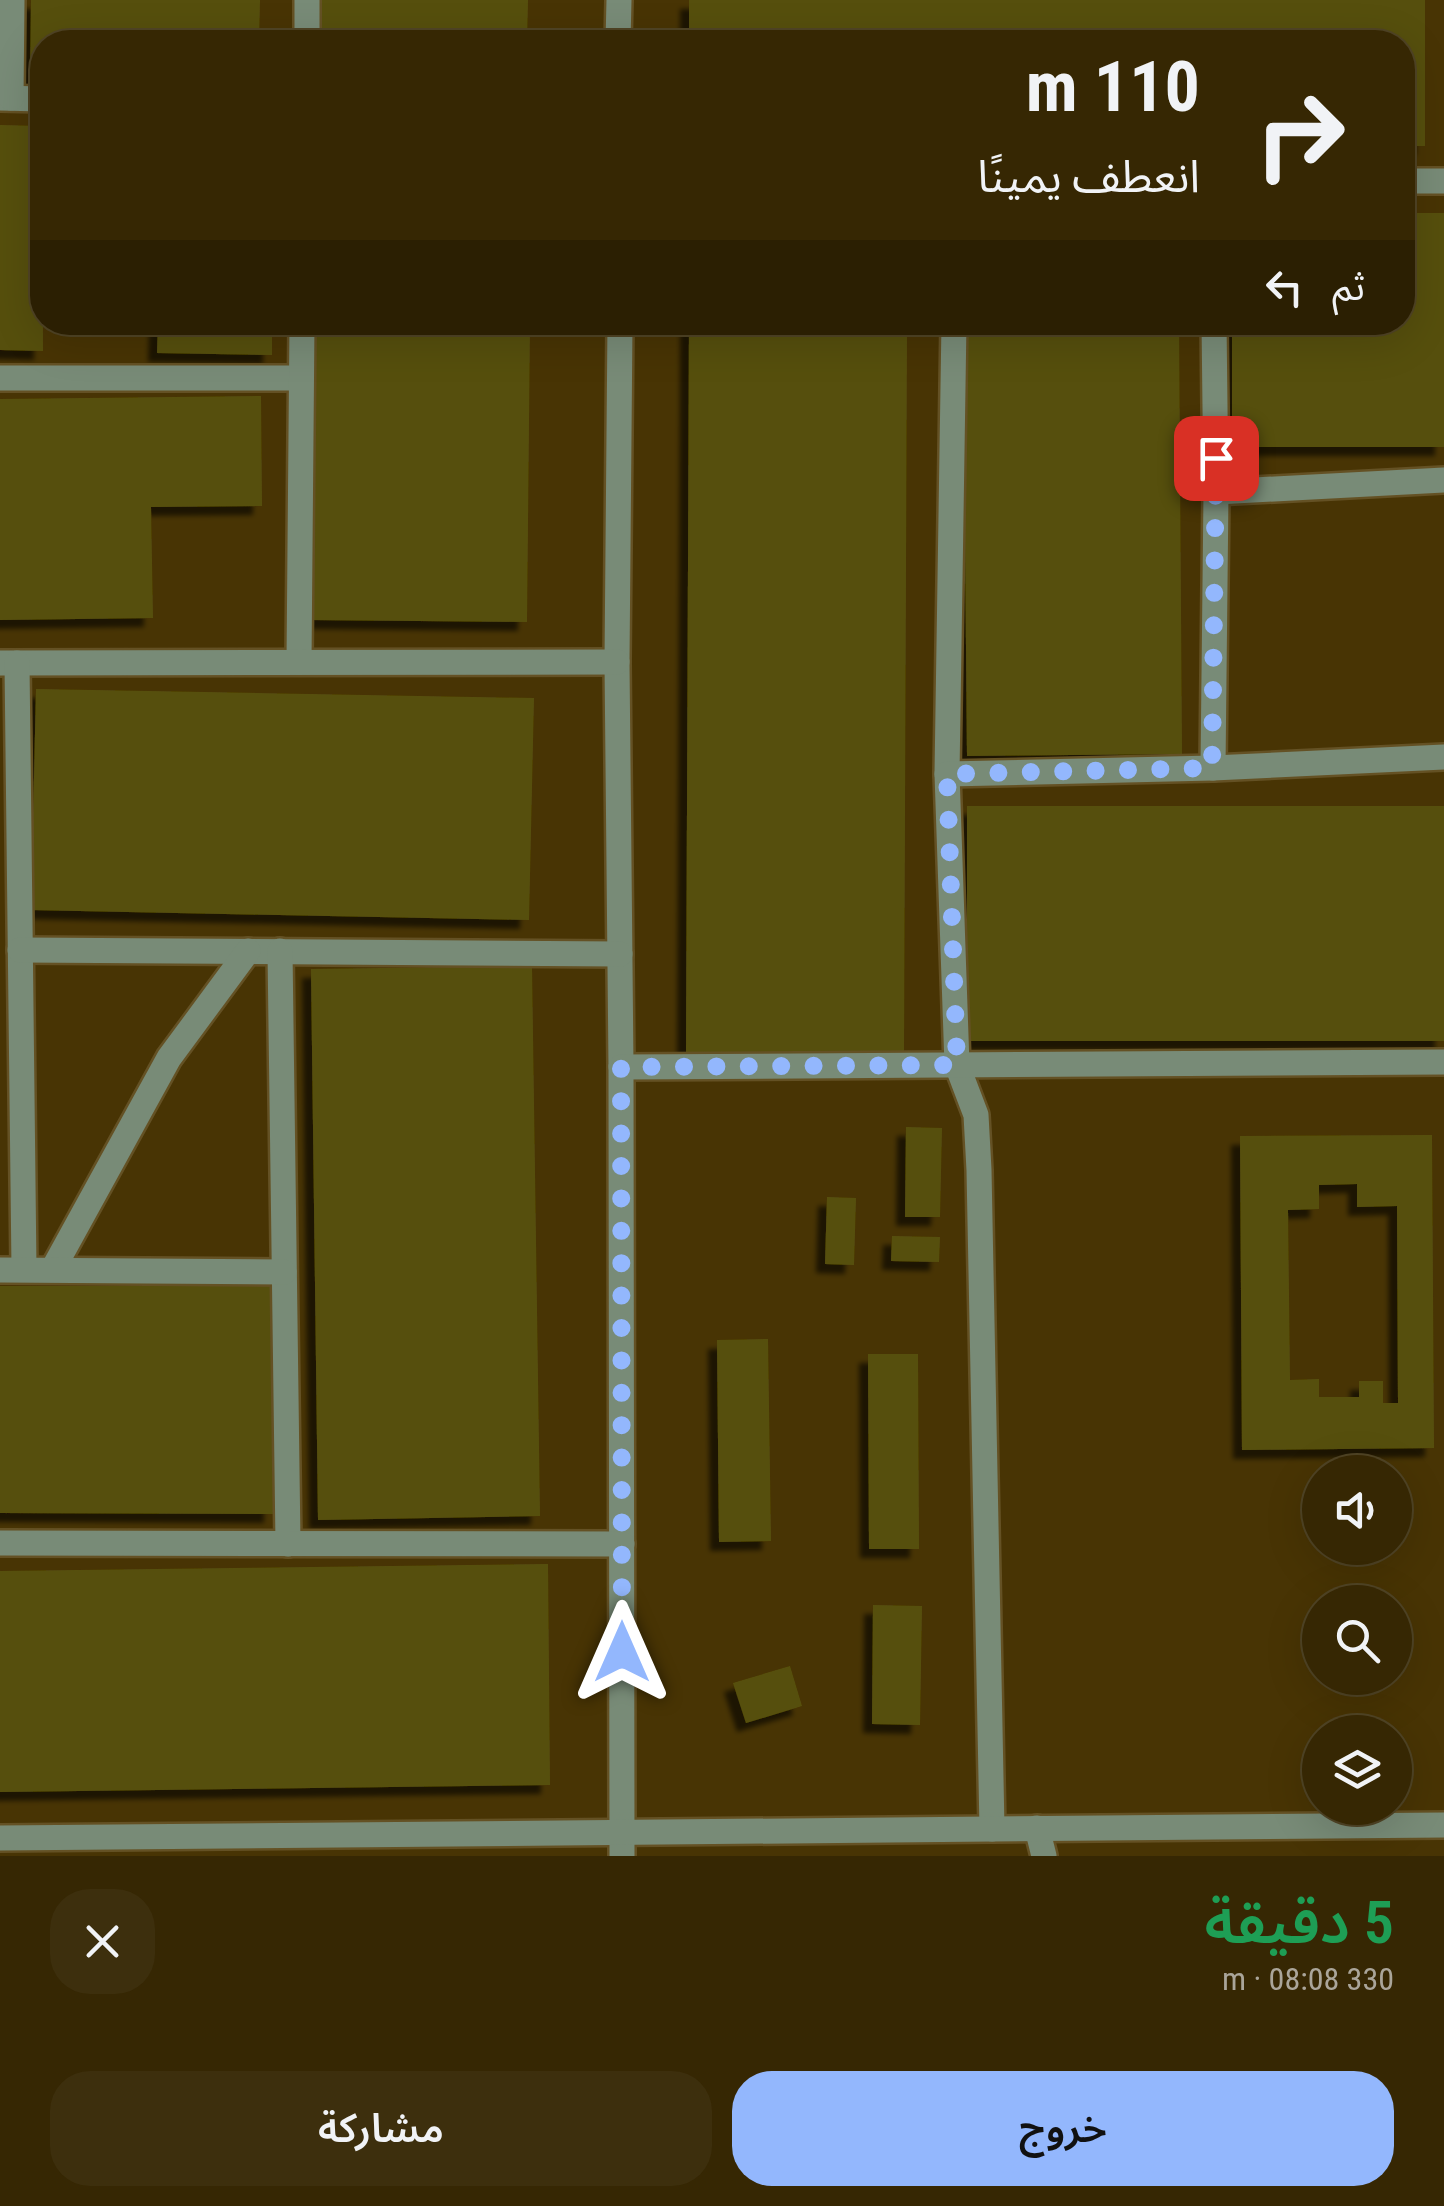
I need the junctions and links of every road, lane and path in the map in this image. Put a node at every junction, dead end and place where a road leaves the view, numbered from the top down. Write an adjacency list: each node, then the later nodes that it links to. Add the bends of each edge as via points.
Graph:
1 (12, 0): 6 (street)
2 (307, 0): 4 (street)
3 (618, 0): 5 (street)
4 (307, 30)
5 (618, 30)
6 (6, 98)
7 (1415, 181): 8 (street)
8 (1444, 181)
9 (302, 335): 14 (street)
10 (620, 335): 18 (street)
11 (954, 335): 22 (street)
12 (1214, 335): 16 (street)
13 (0, 378): 14 (street)
14 (300, 378): 17 (street)
15 (1444, 480): 16 (street)
16 (1216, 492): 21 (street)
17 (300, 662): 18 (street); 19 (street)
18 (617, 662): 26 (street)
19 (8, 663): 23 (street)
20 (1444, 757): 21 (street)
21 (1212, 768): 22 (street)
22 (947, 774): 28 (street)
23 (20, 950): 24 (street); 30 (street)
24 (248, 951): 25 (street); 31 (street, via 169,1058)
25 (280, 952): 26 (street); 32 (street)
26 (620, 954): 29 (street)
27 (1444, 1062): 28 (street)
28 (957, 1065): 29 (street); 38 (street, via 976,1115 979,1170)
29 (621, 1067): 35 (street)
30 (12, 1269): 31 (street)
31 (53, 1270): 32 (street)
32 (284, 1272): 34 (street)
33 (0, 1543): 34 (street)
34 (288, 1544): 35 (street)
35 (622, 1544): 40 (street)
36 (1444, 1824): 37 (street)
37 (1037, 1828): 38 (street); 42 (street)
38 (992, 1829): 40 (street)
39 (0, 1838): 41 (street)
40 (622, 1844): 41 (street)
41 (239, 1846)
42 (1044, 1856)

